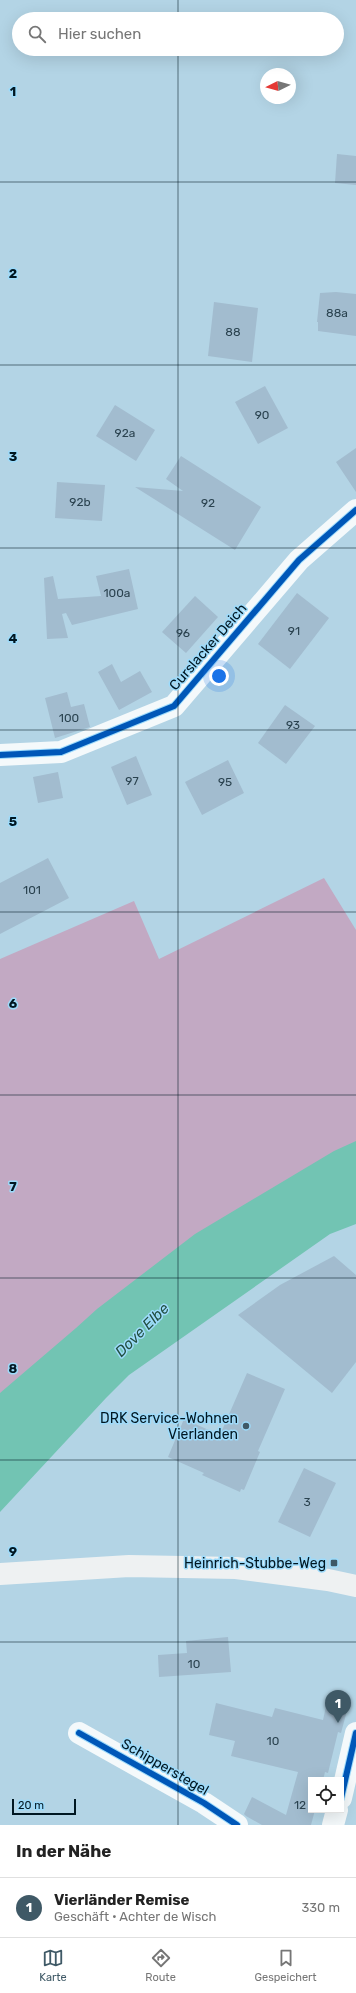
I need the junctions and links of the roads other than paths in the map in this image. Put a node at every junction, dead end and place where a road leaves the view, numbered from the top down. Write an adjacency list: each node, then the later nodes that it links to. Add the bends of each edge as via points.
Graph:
1 (356, 510): 2 (street, Curslacker Deich, via 299,560 174,706 61,752)
2 (0, 755)
3 (0, 1574): 4 (main road, via 128,1566 236,1568)
4 (356, 1586)
5 (79, 1733): 9 (street, Schipperstegel, via 204,1803)
6 (356, 1733): 7 (street)
7 (344, 1785)
8 (336, 1813): 10 (street)
9 (237, 1825)
10 (333, 1825)

